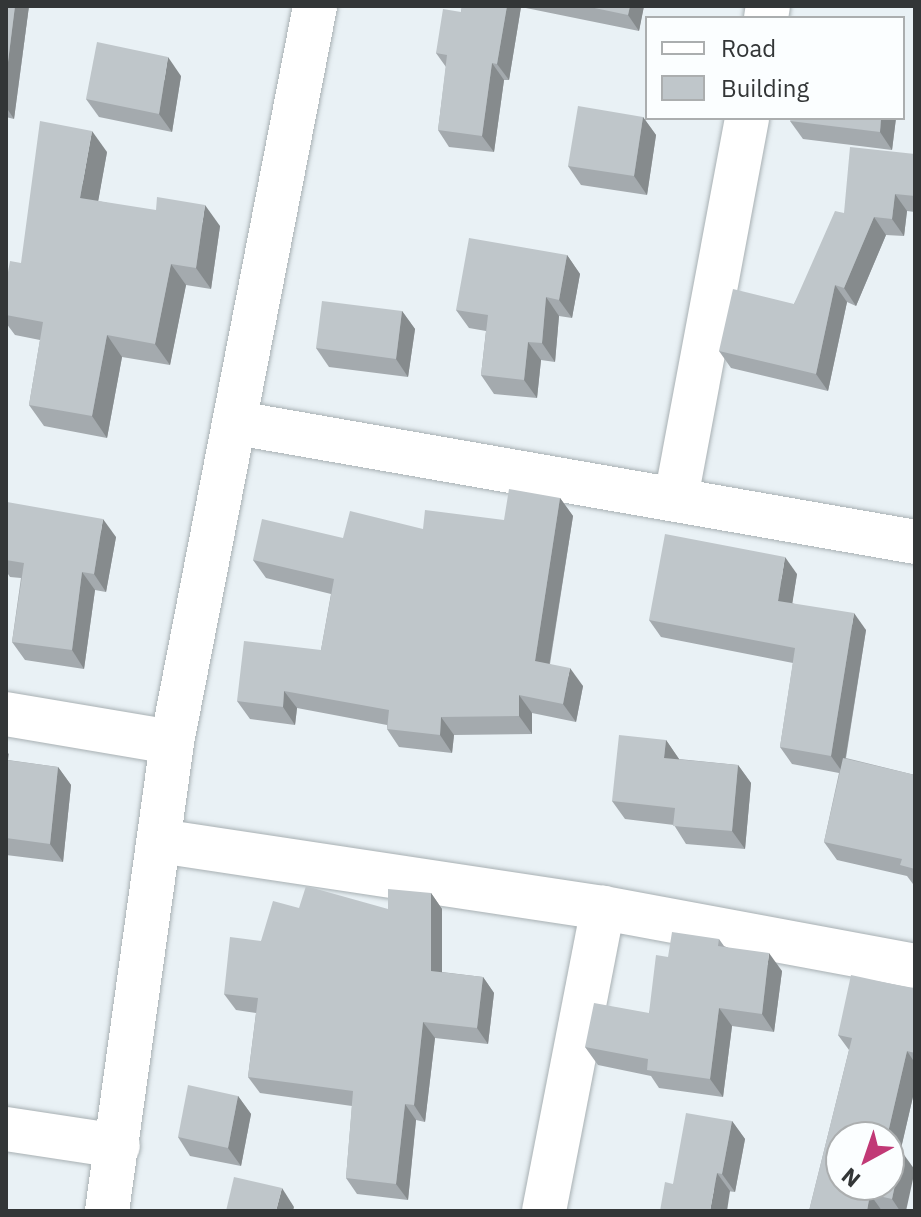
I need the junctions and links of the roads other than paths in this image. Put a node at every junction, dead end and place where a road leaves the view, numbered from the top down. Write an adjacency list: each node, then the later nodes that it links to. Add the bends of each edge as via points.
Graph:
1 (315, 6): 3 (street)
2 (747, 120): 4 (street)
3 (237, 423): 4 (street); 7 (street)
4 (676, 498): 5 (street)
5 (915, 542)
6 (6, 714): 7 (street)
7 (172, 742): 8 (street)
8 (160, 841): 9 (street); 12 (street)
9 (603, 908): 10 (street); 14 (street)
10 (915, 966)
11 (6, 1129): 12 (street)
12 (118, 1146): 13 (street)
13 (107, 1211)
14 (544, 1211)

